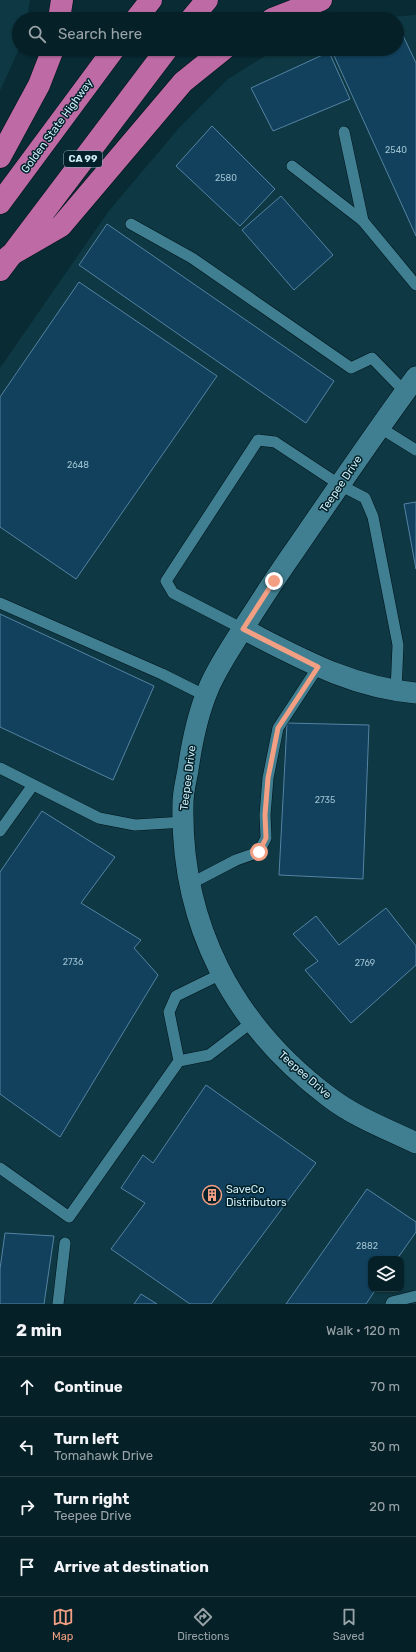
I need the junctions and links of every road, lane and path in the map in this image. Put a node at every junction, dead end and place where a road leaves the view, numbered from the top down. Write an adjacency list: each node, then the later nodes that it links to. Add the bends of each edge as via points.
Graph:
1 (62, 0): 5 (highway)
2 (151, 0): 6 (highway)
3 (207, 0): 7 (highway)
4 (321, 0): 8 (highway)
5 (60, 12)
6 (142, 12)
7 (197, 12)
8 (290, 12)
9 (50, 56): 14 (highway, via 39,85)
10 (109, 56): 16 (highway, Golden State Highway)
11 (162, 56): 19 (highway, CA 99)
12 (215, 56): 19 (highway, via 183,82 61,226)
13 (344, 132): 17 (lane)
14 (0, 157)
15 (292, 166): 17 (lane)
16 (0, 203)
17 (363, 220): 20 (lane)
18 (131, 224): 21 (lane, via 192,258 351,368 372,358)
19 (4, 263)
20 (416, 285)
21 (410, 385): 22 (street, Teepee Drive)
22 (379, 427): 23 (lane); 24 (street, Teepee Drive)
23 (416, 450)
24 (340, 485): 26 (street, Teepee Drive); 26 (lane, via 275,442 258,440 166,581 173,593); 28 (lane, via 365,498 374,517)
25 (0, 603): 29 (lane)
26 (243, 629): 27 (street); 29 (street, Teepee Drive, via 220,664)
27 (318, 667): 28 (street, via 346,679); 34 (lane, via 278,728 268,778 266,838 259,852 236,860)
28 (406, 692)
29 (206, 696): 32 (street, Teepee Drive, via 198,717 190,756 183,802)
30 (0, 768): 31 (lane)
31 (32, 785): 32 (lane, via 99,818 135,825); 33 (lane)
32 (184, 822): 34 (street, Teepee Drive)
33 (0, 831)
34 (190, 884): 35 (street, Teepee Drive, via 207,946)
35 (221, 974): 36 (street, Teepee Drive); 37 (lane, via 176,996 169,1012)
36 (252, 1022): 37 (lane, via 209,1056); 38 (street, Teepee Drive, via 286,1061 330,1098 365,1119)
37 (179, 1061): 39 (lane, via 69,1217)
38 (416, 1143)
39 (0, 1168)
40 (65, 1243): 42 (lane)
41 (416, 1296): 43 (lane)
42 (58, 1304)
43 (390, 1304)

